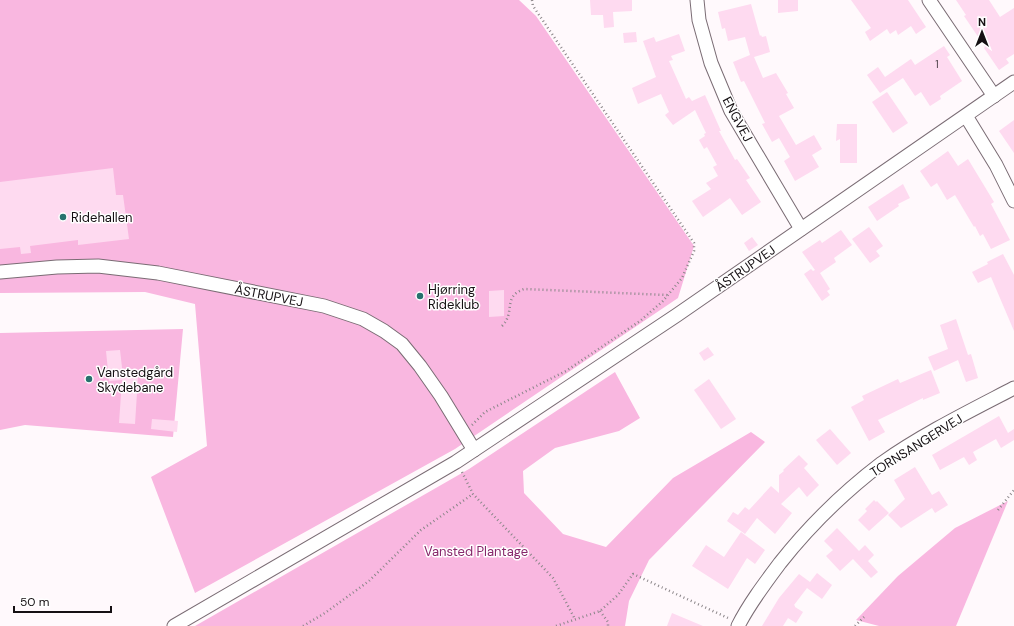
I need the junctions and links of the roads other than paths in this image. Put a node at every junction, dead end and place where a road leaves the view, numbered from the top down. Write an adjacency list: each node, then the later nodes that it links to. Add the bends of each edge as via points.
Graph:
1 (697, 0): 7 (street, ENGVEJ, via 699,20 711,63 731,111)
2 (929, 0): 4 (street)
3 (1014, 82): 4 (street, ÅSTRUPVEJ)
4 (994, 96): 5 (street, ÅSTRUPVEJ)
5 (966, 116): 6 (street); 7 (street, ÅSTRUPVEJ)
6 (1014, 201)
7 (801, 229): 10 (street, ÅSTRUPVEJ)
8 (0, 272): 10 (street, ÅSTRUPVEJ, via 98,266 158,273 324,306 363,318 402,344 441,396)
9 (1014, 388): 11 (street, TORNSANGERVEJ, via 930,433 882,463 839,499 799,539 765,583)
10 (474, 450): 12 (street, ÅSTRUPVEJ)
11 (739, 625)
12 (174, 626)

